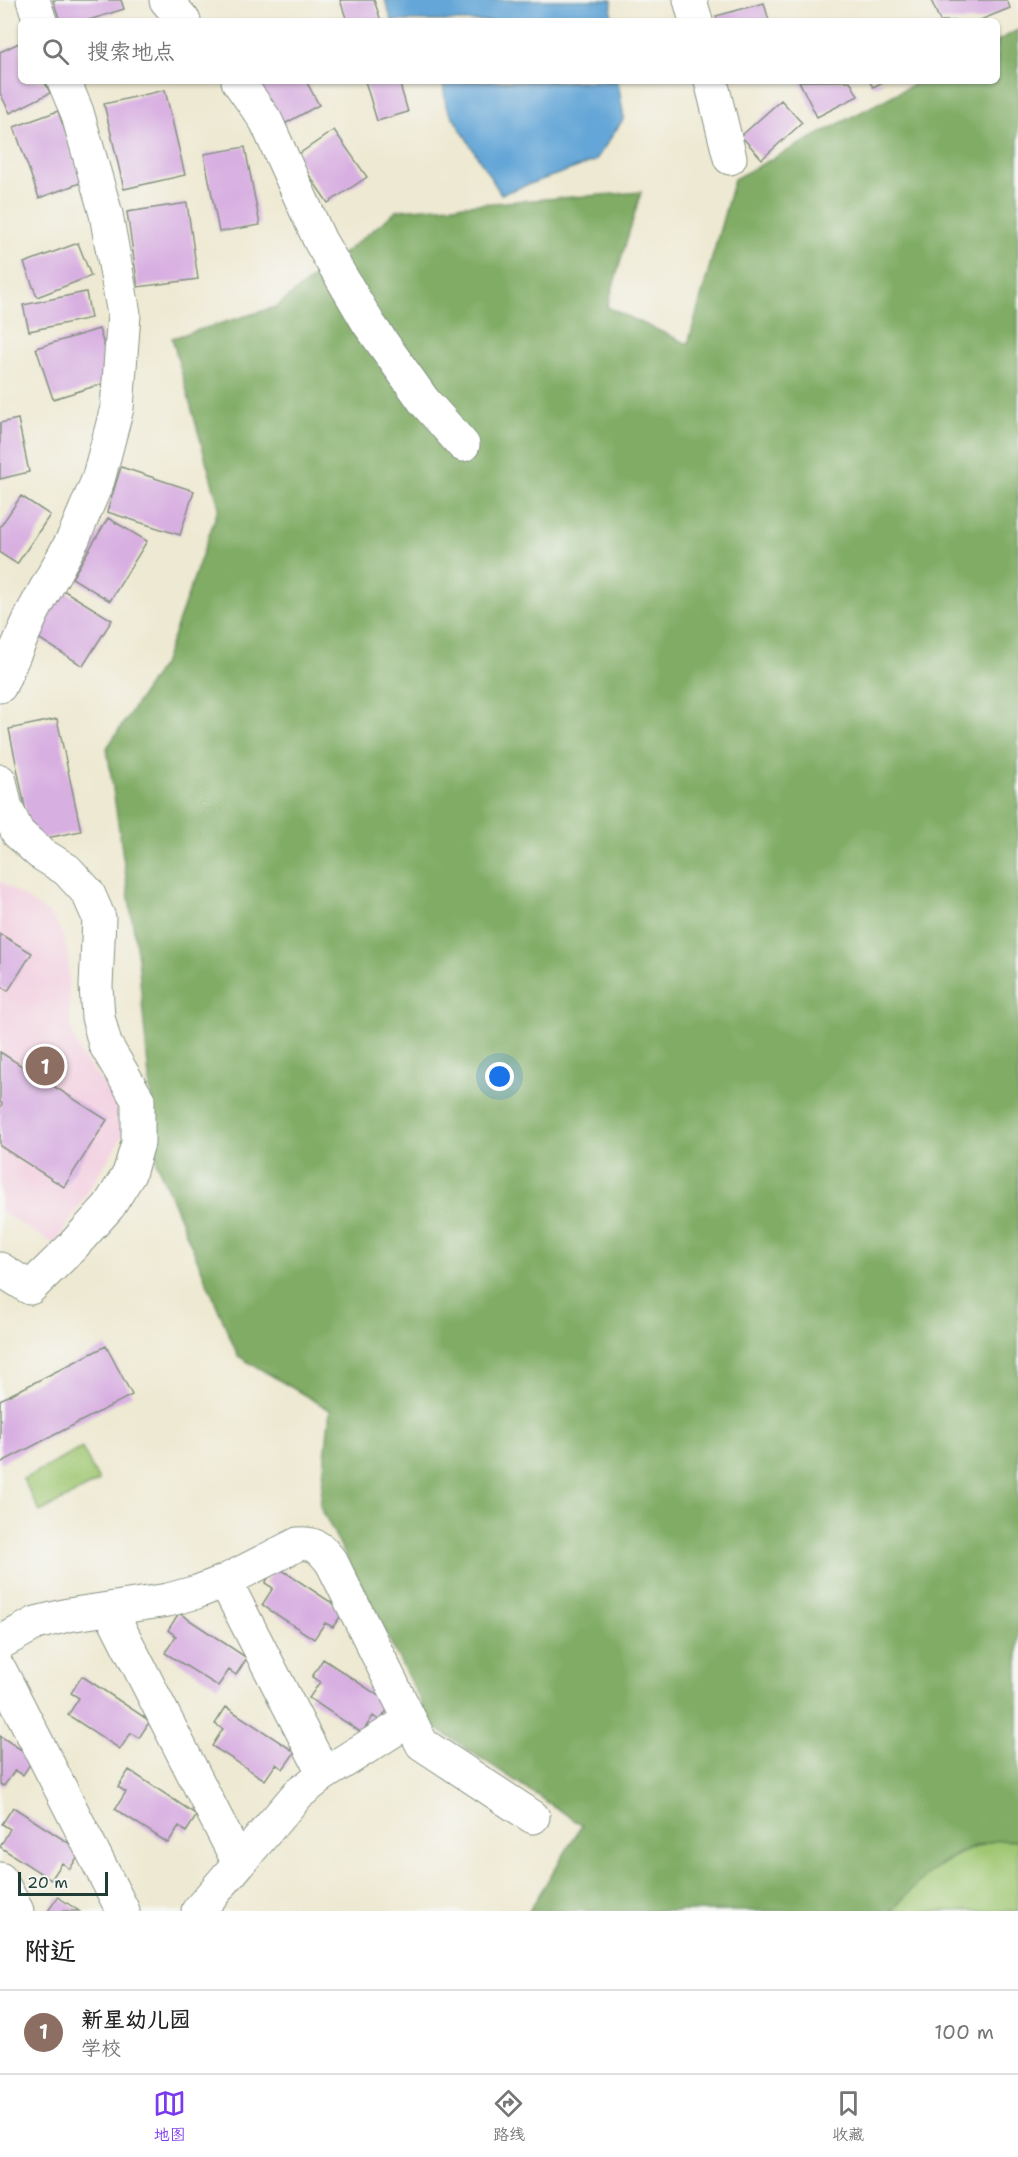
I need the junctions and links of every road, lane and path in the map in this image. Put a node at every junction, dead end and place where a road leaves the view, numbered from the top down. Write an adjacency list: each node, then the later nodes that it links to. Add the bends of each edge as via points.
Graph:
1 (33, 0): 4 (street)
2 (165, 0): 5 (street)
3 (690, 0): 6 (street)
4 (39, 18)
5 (181, 18)
6 (695, 18)
7 (65, 84): 12 (street, via 106,214 124,314 117,408 98,480 78,530 33,612)
8 (240, 84): 11 (street, via 266,121 320,241 369,324 424,401)
9 (712, 84): 10 (street)
10 (730, 158)
11 (463, 445)
12 (0, 686)
13 (0, 781): 14 (street, via 6,808 18,833 67,870 88,893 99,918 98,1017 105,1044 138,1100 138,1143 129,1174 109,1206 30,1288)
14 (0, 1269)
15 (225, 1581): 16 (street, via 168,1600); 19 (street, via 288,1548 306,1543 316,1545 332,1563); 20 (street)
16 (110, 1610): 17 (street, via 36,1623); 22 (street)
17 (0, 1643)
18 (0, 1670): 25 (street)
19 (410, 1720): 20 (street); 21 (street, via 422,1744)
20 (324, 1774): 22 (street, via 298,1794)
21 (533, 1817)
22 (239, 1863): 26 (street)
23 (0, 1879): 24 (street)
24 (17, 1911)
25 (123, 1911)
26 (198, 1911)

